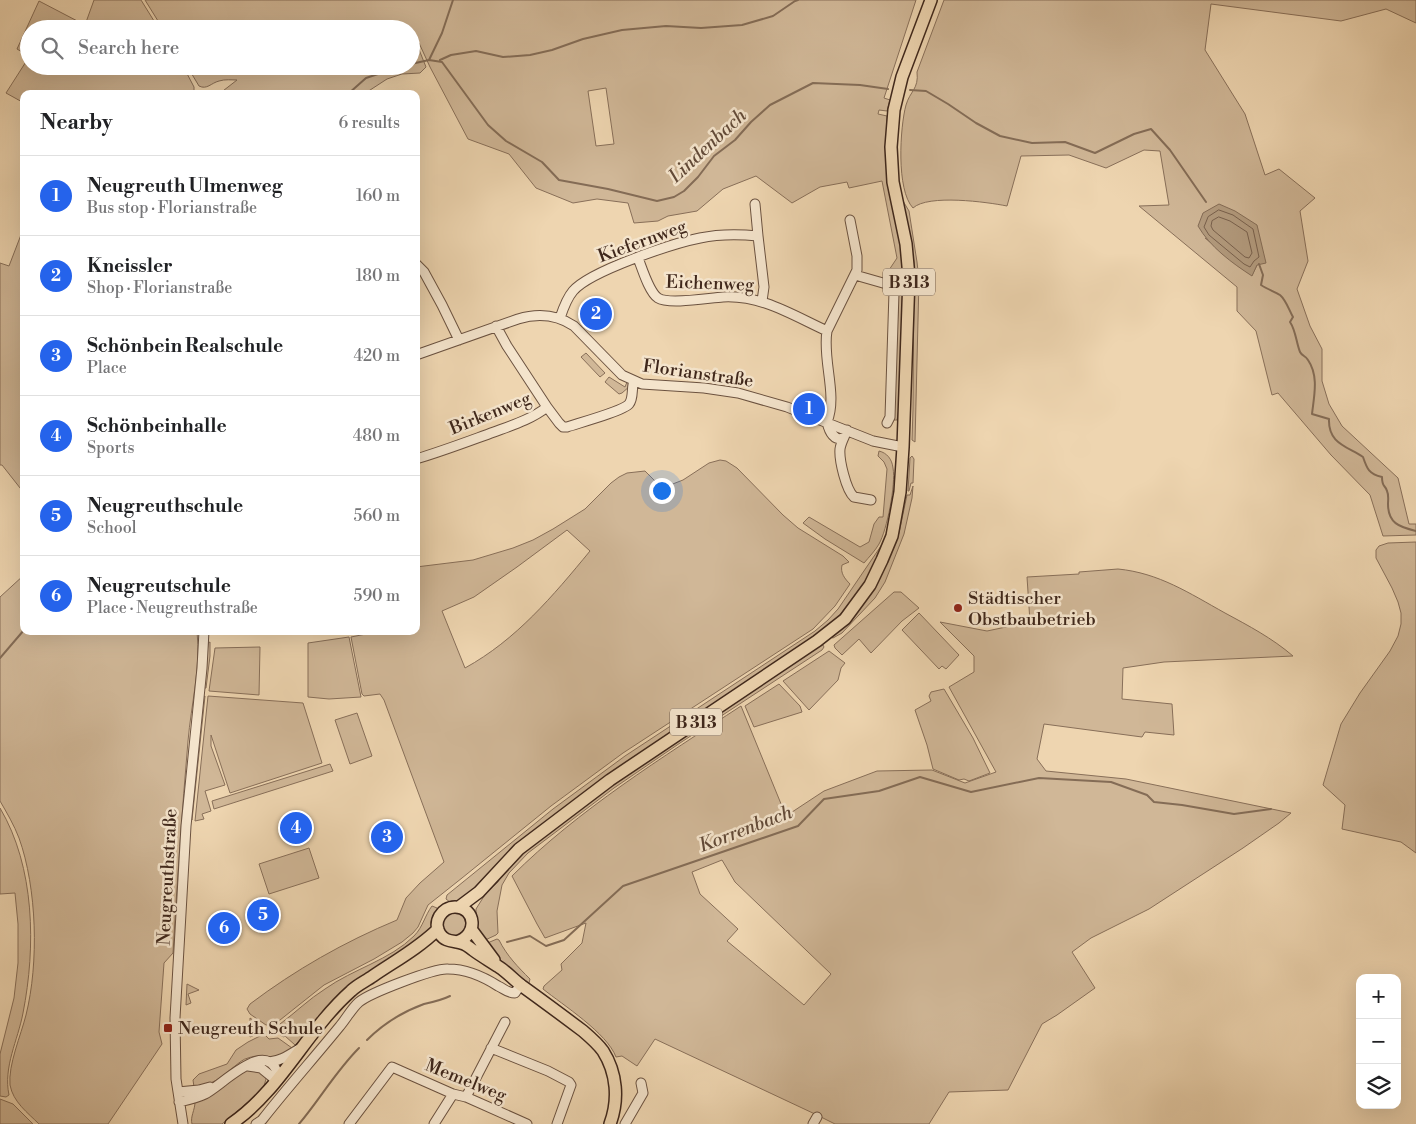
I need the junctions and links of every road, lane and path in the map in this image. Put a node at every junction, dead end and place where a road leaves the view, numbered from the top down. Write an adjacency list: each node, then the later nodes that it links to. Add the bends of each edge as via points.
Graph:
1 (932, 0): 19 (main road, B 313, via 902,77 894,110 891,147 893,182 909,269)
2 (755, 204): 4 (street)
3 (850, 220): 7 (street, via 858,260)
4 (758, 236): 5 (street, Kiefernweg, via 702,237); 8 (street, via 764,287)
5 (638, 258): 8 (street, Eichenweg, via 652,293 660,299 726,297); 9 (street, Kiefernweg, via 580,284 568,298)
6 (420, 268): 12 (street)
7 (855, 276): 11 (street); 17 (street, via 890,285 894,292 890,417)
8 (762, 301): 11 (street, Eichenweg)
9 (560, 318): 10 (street, Florianstraße, via 533,315); 14 (street, Florianstraße, via 574,326 622,375)
10 (496, 326): 12 (street, Florianstraße); 15 (street)
11 (827, 331): 16 (street, via 830,404)
12 (459, 340): 13 (street, Florianstraße)
13 (420, 354)
14 (634, 381): 15 (street, Birkenweg, via 631,401 626,407 567,427 561,425); 16 (street, Florianstraße, via 738,393)
15 (547, 407): 20 (street, Birkenweg, via 516,424)
16 (827, 422): 18 (street, Florianstraße, via 837,439)
17 (887, 423)
18 (845, 435): 19 (street, Florianstraße); 21 (street, via 840,454 850,492 854,498)
19 (903, 447): 23 (main road, B 313, via 900,492 892,536 870,585 845,619 610,780 519,848)
20 (420, 458)
21 (871, 500)
22 (204, 635): 40 (street, Neugreuthstraße, via 180,910 175,1048)
23 (479, 892): 24 (main road, B 313); 25 (main road, B 313)
24 (459, 907): 25 (main road); 26 (main road, via 449,908 440,914)
25 (470, 915): 27 (main road)
26 (438, 929): 28 (main road, via 440,935); 29 (main road)
27 (471, 929): 28 (main road, via 466,937); 30 (main road)
28 (453, 941): 29 (main road, via 441,940); 30 (main road, via 464,944)
29 (419, 946): 33 (main road, via 352,990)
30 (500, 967): 31 (main road)
31 (521, 984): 44 (street, via 515,993 508,993 478,976 447,968 373,994 358,1002); 49 (main road, via 583,1031 603,1052 615,1084 616,1099)
32 (505, 1022): 34 (street)
33 (303, 1046): 35 (street, via 286,1058); 37 (main road)
34 (491, 1048): 41 (street); 48 (street, via 570,1082)
35 (269, 1062): 36 (street, via 259,1060); 37 (street, via 275,1067)
36 (245, 1066): 37 (street, via 261,1068); 40 (street, via 207,1094)
37 (278, 1079): 43 (main road)
38 (641, 1083): 50 (street, via 643,1093)
39 (453, 1094): 41 (street, Memelweg); 45 (street, Memelweg, via 392,1067); 46 (street)
40 (178, 1097): 42 (street, Neugreuthstraße)
41 (466, 1097): 47 (street, Memelweg)
42 (183, 1124)
43 (231, 1124)
44 (256, 1124)
45 (349, 1124)
46 (434, 1124)
47 (527, 1124)
48 (557, 1124)
49 (610, 1124)
50 (625, 1124)

